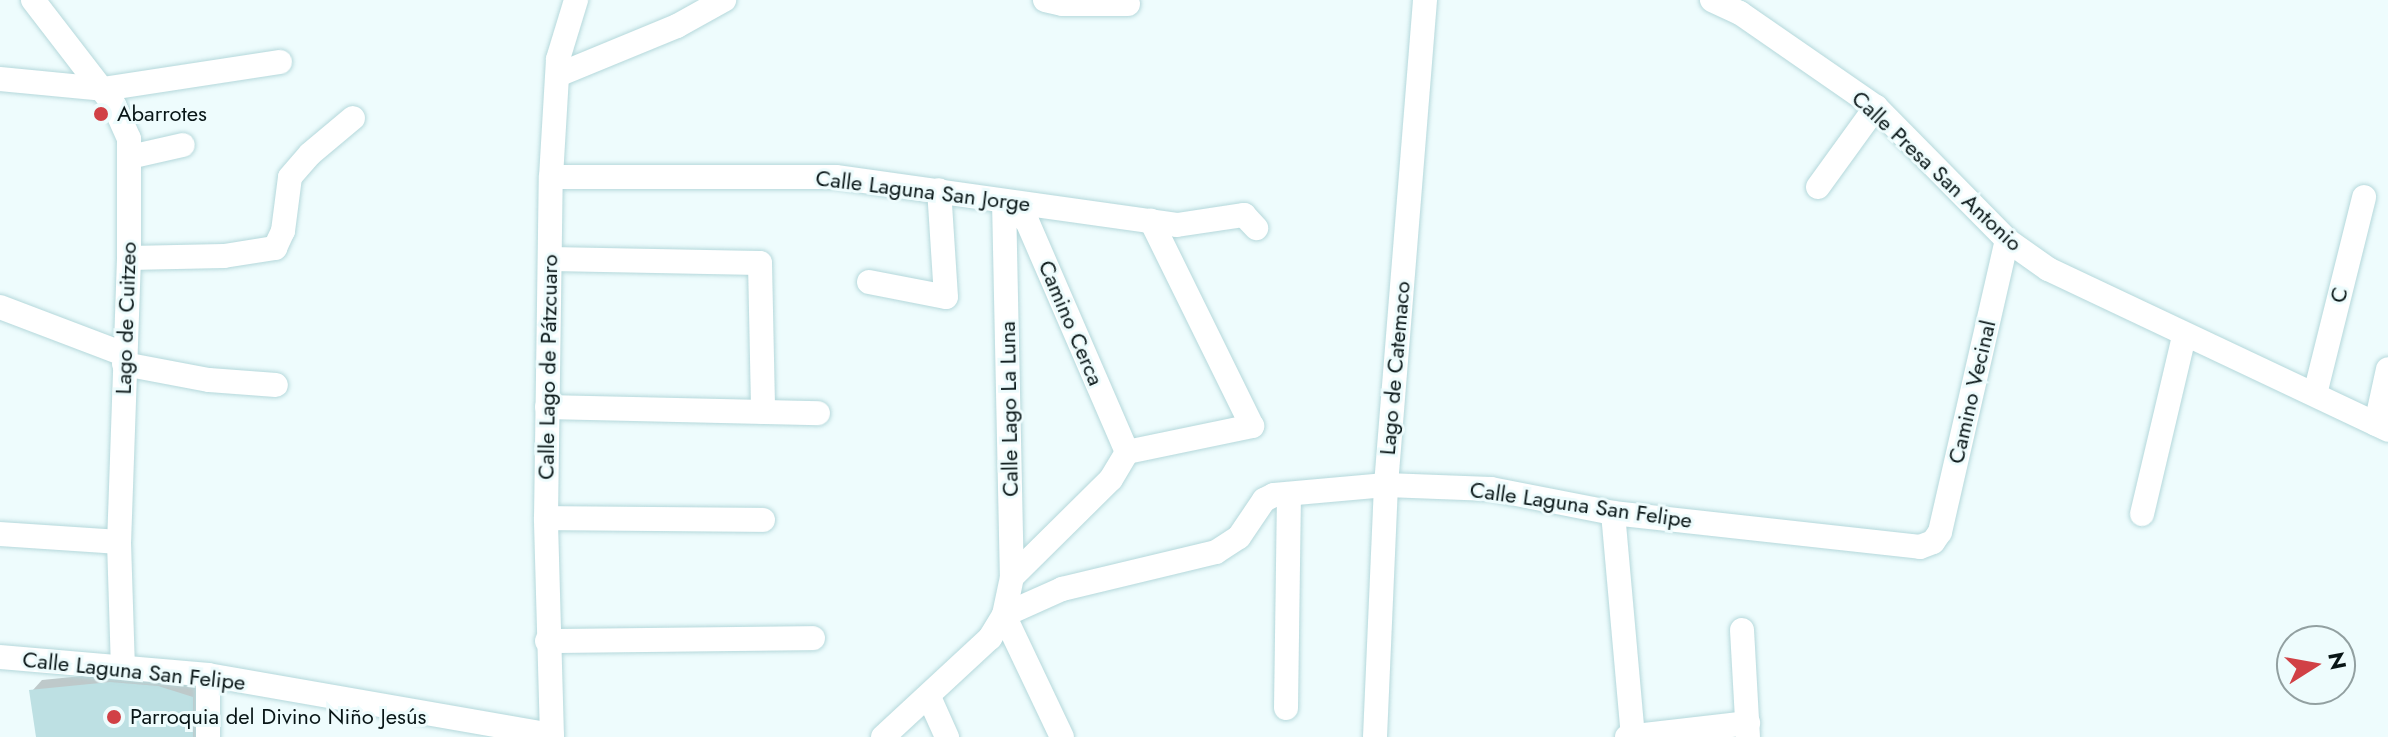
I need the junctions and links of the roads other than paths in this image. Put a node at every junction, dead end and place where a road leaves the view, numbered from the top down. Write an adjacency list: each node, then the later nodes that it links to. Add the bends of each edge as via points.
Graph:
1 (33, 0): 11 (street, Lago de Cuitzeo)
2 (576, 0): 9 (street, Calle Lago de Pátzcuaro)
3 (724, 0): 9 (street, via 677,26)
4 (1045, 0): 7 (street)
5 (1425, 0): 38 (street, Lago de Catemaco)
6 (1712, 0): 12 (street, Calle Presa San Antonio, via 1740,13)
7 (1128, 4)
8 (280, 62): 11 (street)
9 (558, 75): 16 (street, Calle Lago de Pátzcuaro)
10 (0, 79): 11 (street)
11 (103, 89): 15 (street, Lago de Cuitzeo, via 123,121)
12 (1876, 107): 17 (street); 23 (street, Calle Presa San Antonio)
13 (353, 118): 24 (street, via 290,177 283,231 275,248 224,256)
14 (183, 145): 15 (street)
15 (130, 157): 24 (street, Lago de Cuitzeo)
16 (551, 177): 18 (street, Calle Laguna San Jorge, via 836,177); 25 (street, Calle Lago de Pátzcuaro)
17 (1818, 187)
18 (939, 190): 20 (street, Calle Laguna San Jorge); 26 (street, via 946,297)
19 (2364, 197): 32 (street, C)
20 (1004, 201): 21 (street, Calle Laguna San Jorge); 37 (street, Camino Cerca, via 1027,221); 47 (street, Calle Lago La Luna)
21 (1151, 221): 22 (street, Calle Laguna San Jorge, via 1177,225 1244,215); 37 (street, via 1252,426)
22 (1256, 228)
23 (2007, 240): 28 (street, Calle Presa San Antonio, via 2048,269); 46 (street, Camino Vecinal, via 1940,532)
24 (129, 258): 29 (street, Lago de Cuitzeo)
25 (550, 259): 33 (street, Calle Lago de Pátzcuaro); 34 (street, via 760,263)
26 (869, 282)
27 (0, 307): 29 (street)
28 (2184, 337): 32 (street, Calle Presa San Antonio); 41 (street)
29 (124, 359): 31 (street, via 209,380); 45 (street, Lago de Cuitzeo)
30 (2388, 369): 36 (street)
31 (276, 385)
32 (2315, 394): 36 (street, Calle Presa San Antonio)
33 (547, 407): 34 (street); 42 (street, Calle Lago de Pátzcuaro)
34 (763, 412): 35 (street)
35 (818, 413)
36 (2382, 427)
37 (1127, 452): 47 (street, via 1111,479)
38 (1386, 485): 39 (street, Calle Laguna San Felipe); 40 (street, Calle Laguna San Felipe, via 1491,489); 63 (street, Lago de Catemaco)
39 (1289, 494): 48 (street, Calle Laguna San Felipe, via 1264,500 1239,537 1216,552 1062,589); 56 (street)
40 (1613, 513): 46 (street, Calle Laguna San Felipe, via 1920,547); 65 (street)
41 (2142, 514)
42 (546, 518): 43 (street); 51 (street, Calle Lago de Pátzcuaro)
43 (763, 520)
44 (0, 534): 45 (street)
45 (119, 542): 53 (street, Lago de Cuitzeo)
46 (1933, 542)
47 (1012, 577): 48 (street, Calle Lago La Luna)
48 (1004, 615): 55 (street, Calle Laguna San Felipe, via 990,638); 62 (street)
49 (1742, 630): 57 (street)
50 (813, 638): 51 (street)
51 (547, 641): 58 (street, Calle Lago de Pátzcuaro)
52 (0, 657): 53 (street, Calle Laguna San Felipe)
53 (123, 667): 54 (street, Calle Laguna San Felipe)
54 (208, 675): 58 (street, Calle Laguna San Felipe); 59 (street)
55 (929, 697): 60 (street, Calle Laguna San Felipe); 61 (street)
56 (1286, 708)
57 (1748, 730): 65 (street)
58 (552, 736)
59 (208, 737)
60 (883, 737)
61 (947, 737)
62 (1062, 737)
63 (1375, 737)
64 (1627, 737): 65 (street)
65 (1633, 737)

